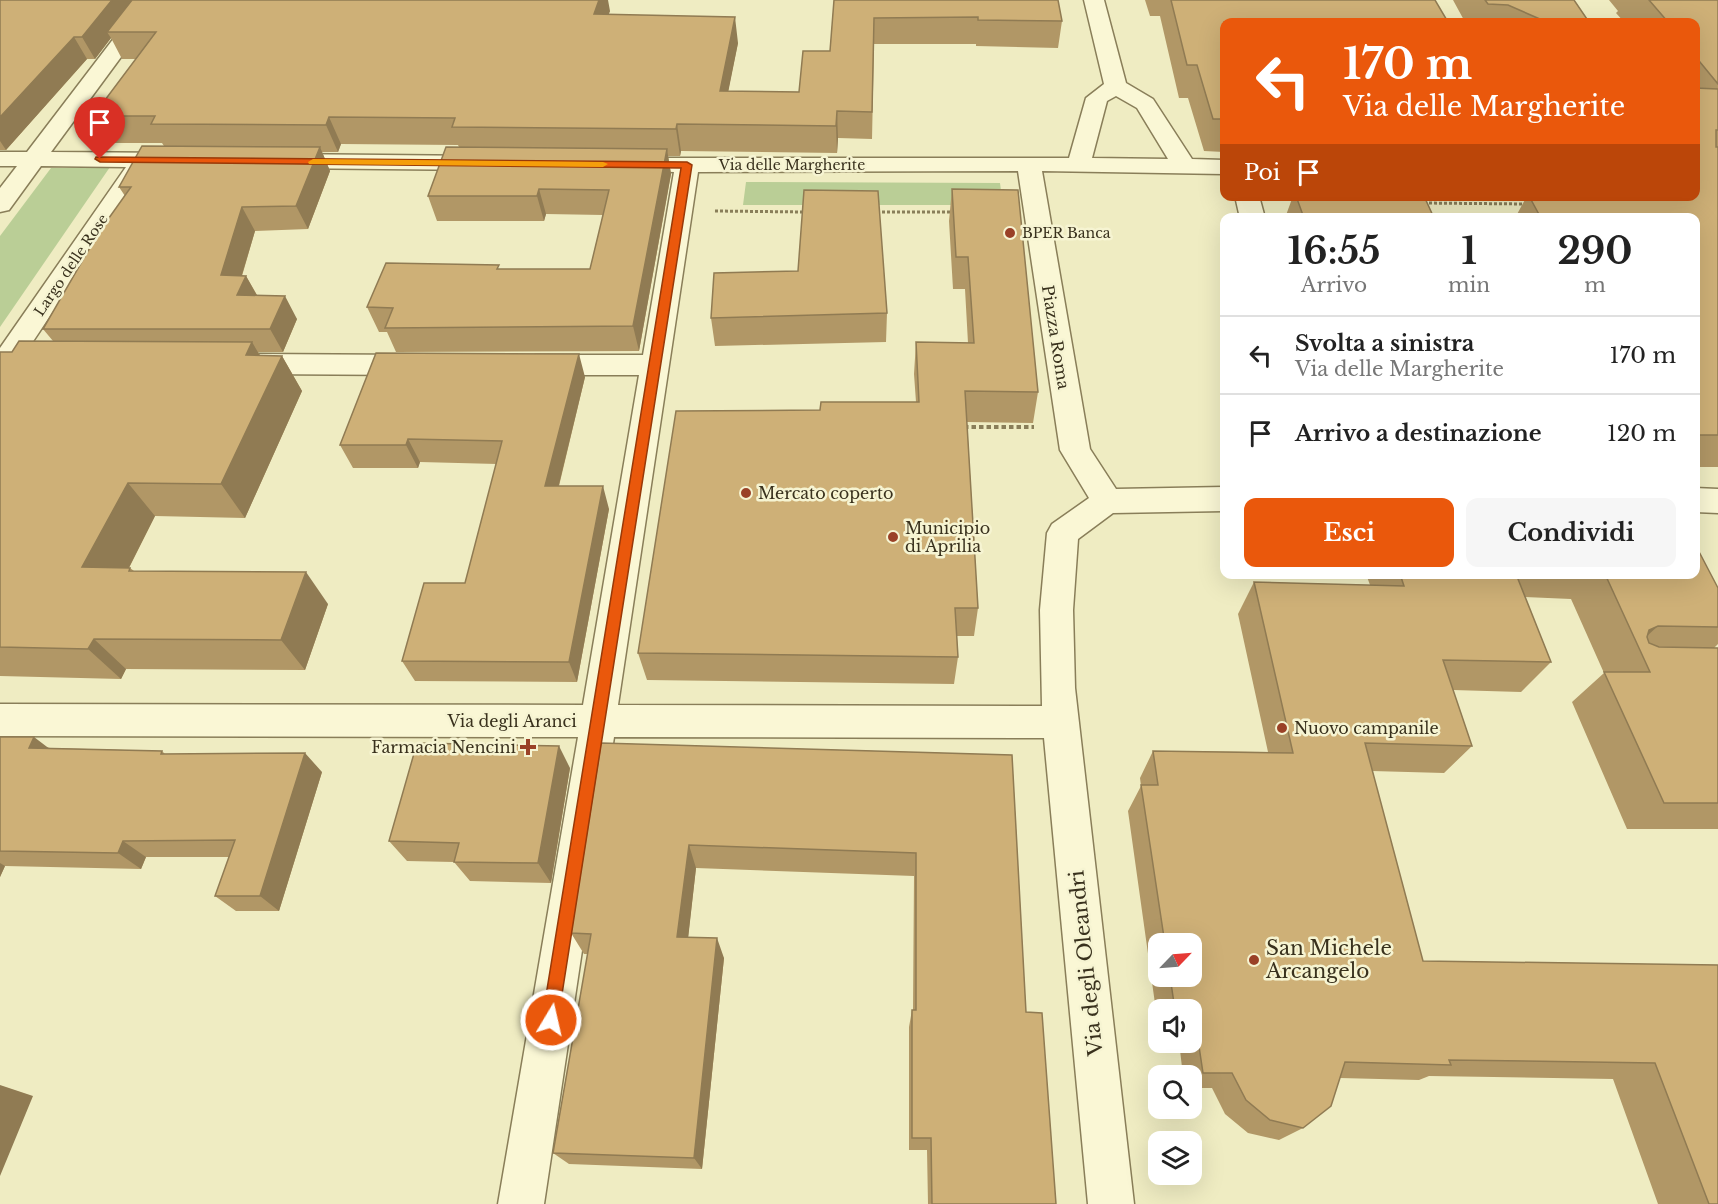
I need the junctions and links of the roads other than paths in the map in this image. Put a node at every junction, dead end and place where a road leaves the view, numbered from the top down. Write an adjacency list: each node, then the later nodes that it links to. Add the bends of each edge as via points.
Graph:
1 (153, 0): 5 (street)
2 (1094, 0): 3 (street)
3 (1116, 86): 13 (street, via 1097,99); 14 (street, via 1145,104)
4 (0, 159): 5 (street)
5 (36, 159): 6 (street); 16 (street)
6 (142, 160): 7 (street); 22 (street, Largo delle Rose)
7 (201, 160)
8 (261, 161): 9 (street)
9 (509, 164)
10 (1029, 164): 12 (street, Via delle Margherite); 13 (street, Via delle Margherite); 25 (street, Piazza Roma, via 1074,450)
11 (604, 165): 12 (street, Via delle Margherite)
12 (687, 165): 21 (street)
13 (1079, 165): 14 (street, Via delle Margherite)
14 (1184, 166): 15 (street, Via delle Margherite)
15 (1220, 167)
16 (0, 206)
17 (39, 364): 22 (street)
18 (217, 364): 19 (street)
19 (442, 365)
20 (513, 365): 21 (street)
21 (655, 365): 28 (street)
22 (2, 366)
23 (1220, 499): 25 (street)
24 (1700, 500): 26 (street)
25 (1107, 501): 29 (street, via 1063,534 1056,602)
26 (1718, 501)
27 (0, 720): 28 (street, Via degli Aranci)
28 (598, 721): 29 (street, Via degli Aranci); 30 (street)
29 (1059, 722): 31 (street, Via degli Oleandri)
30 (521, 1204)
31 (1111, 1204)

